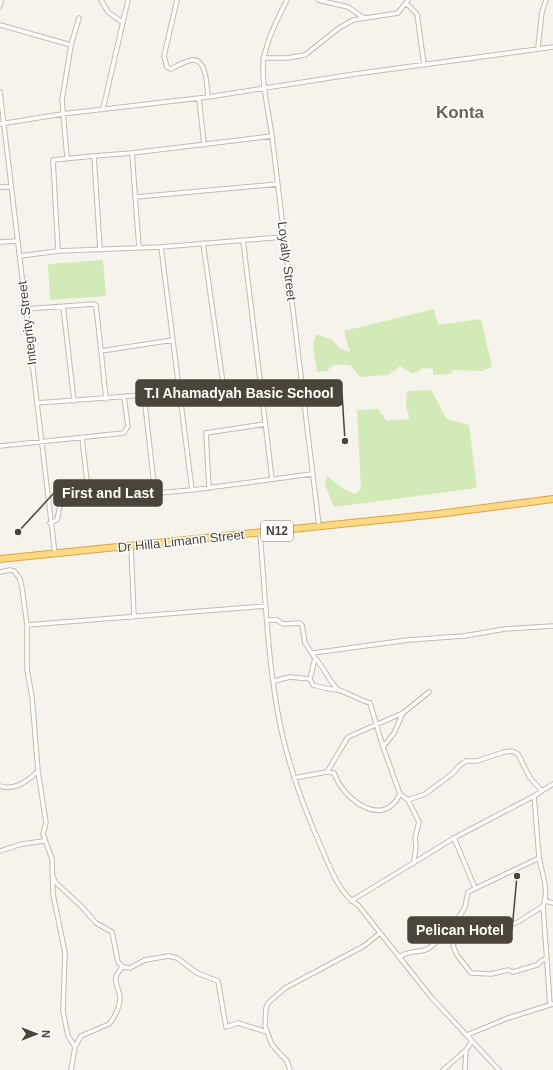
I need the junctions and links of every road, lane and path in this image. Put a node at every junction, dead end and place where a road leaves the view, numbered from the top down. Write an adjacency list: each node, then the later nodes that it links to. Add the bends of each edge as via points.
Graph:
1 (1, 0): 9 (street)
2 (101, 0): 12 (street, via 108,12)
3 (128, 0): 12 (street)
4 (177, 0): 21 (street, via 164,56 167,67 171,69 192,60 197,61 205,70)
5 (287, 0): 17 (street, Loyalty Street, via 268,39)
6 (318, 0): 11 (street, via 348,7)
7 (546, 0): 16 (street, via 541,17)
8 (407, 2): 11 (street, via 398,13); 18 (street, via 417,14)
9 (0, 6)
10 (79, 18): 14 (street)
11 (364, 18): 17 (street, via 353,20 340,28 304,55)
12 (122, 22): 23 (street)
13 (0, 25): 14 (street)
14 (71, 45): 24 (street)
15 (553, 46): 16 (street)
16 (538, 47): 18 (street)
17 (264, 58): 19 (street, Loyalty Street)
18 (424, 64): 19 (street)
19 (265, 87): 21 (street); 26 (street, Loyalty Street)
20 (0, 92): 25 (street, Integrity Street)
21 (208, 97): 22 (street)
22 (199, 98): 23 (street); 27 (street)
23 (103, 109): 24 (street)
24 (62, 114): 25 (street); 30 (street)
25 (2, 124): 33 (street, Integrity Street)
26 (272, 136): 27 (street); 31 (street, Loyalty Street)
27 (204, 145): 28 (street)
28 (132, 153): 29 (street); 34 (street)
29 (94, 156): 30 (street); 42 (street)
30 (67, 157): 43 (street, via 53,160)
31 (278, 184): 34 (street); 35 (street, Loyalty Street)
32 (0, 187): 33 (street)
33 (11, 187): 37 (street, Integrity Street)
34 (136, 198): 41 (street)
35 (283, 237): 36 (street); 49 (street, Loyalty Street)
36 (243, 240): 39 (street); 50 (street)
37 (18, 241): 38 (street); 44 (street, Integrity Street)
38 (0, 242)
39 (203, 244): 40 (street); 51 (street)
40 (161, 247): 41 (street); 47 (street)
41 (139, 248): 42 (street)
42 (100, 250): 43 (street)
43 (58, 251): 44 (street)
44 (20, 256): 46 (street, Integrity Street)
45 (62, 306): 46 (street); 48 (street, via 96,306); 56 (street)
46 (25, 309): 57 (street, Integrity Street)
47 (173, 340): 48 (street); 52 (street)
48 (101, 352): 55 (street)
49 (302, 383): 50 (street); 62 (street, Loyalty Street)
50 (260, 387): 51 (street); 58 (street)
51 (224, 390): 52 (street)
52 (180, 393): 53 (street); 65 (street)
53 (144, 396): 54 (street); 66 (street)
54 (124, 397): 55 (street); 59 (street, via 128,426 124,433)
55 (106, 399): 56 (street)
56 (74, 401): 57 (street)
57 (37, 403): 60 (street, Integrity Street)
58 (265, 424): 63 (street); 64 (street, via 206,433)
59 (82, 438): 60 (street); 68 (street)
60 (42, 442): 61 (street); 69 (street, Integrity Street)
61 (0, 446)
62 (312, 474): 63 (street); 70 (street, Loyalty Street)
63 (272, 479): 64 (street)
64 (209, 488): 65 (street)
65 (192, 490): 66 (street)
66 (155, 493): 68 (street)
67 (553, 499): 70 (highway, Dr Hilla Limann Street / N12)
68 (89, 500): 69 (street, via 60,505 57,520)
69 (50, 523): 73 (street, Integrity Street)
70 (319, 526): 71 (highway, Dr Hilla Limann Street / N12)
71 (260, 532): 72 (highway, Dr Hilla Limann Street / N12); 76 (street)
72 (131, 546): 73 (highway, Dr Hilla Limann Street / N12); 77 (street)
73 (55, 554): 74 (highway, Dr Hilla Limann Street / N12)
74 (0, 559)
75 (0, 572): 79 (street, via 10,570 20,579)
76 (266, 606): 77 (street); 78 (street)
77 (134, 617): 79 (street)
78 (267, 620): 81 (street, via 302,625 305,643); 84 (street)
79 (27, 625): 90 (street, via 27,669 36,726)
80 (553, 626): 81 (street, via 505,629)
81 (313, 653): 82 (street)
82 (315, 658): 83 (street); 85 (street)
83 (310, 679): 84 (street, via 290,677); 85 (street, via 313,685)
84 (274, 681): 92 (street, via 277,708)
85 (338, 690): 88 (street, via 370,702)
86 (429, 692): 87 (street)
87 (403, 713): 88 (street); 89 (street, via 394,733)
88 (377, 725): 89 (street); 91 (street, via 348,738)
89 (383, 747): 96 (street)
90 (38, 771): 94 (street, via 27,782 7,788); 100 (street, via 46,823)
91 (327, 772): 92 (street); 96 (street, via 334,773 351,798 371,810 388,808)
92 (294, 778): 106 (street, via 326,858)
93 (553, 784): 95 (street)
94 (0, 786)
95 (542, 792): 97 (street); 98 (street, via 530,778 518,754 512,751 477,761 466,761 425,794)
96 (400, 794): 98 (street)
97 (534, 796): 99 (street); 102 (street)
98 (408, 800): 103 (street, via 419,822)
99 (454, 838): 103 (street); 105 (street)
100 (44, 841): 101 (street); 104 (street, via 49,847 52,859)
101 (0, 851)
102 (540, 858): 105 (street); 107 (street)
103 (414, 861): 106 (street)
104 (52, 874): 114 (street, via 56,883 96,923 112,932 118,962); 119 (street, via 65,953 63,1011 68,1036)
105 (475, 888): 111 (street, via 468,892 466,897 459,918)
106 (351, 901): 110 (street, via 358,905)
107 (546, 901): 108 (street); 109 (street)
108 (553, 903)
109 (543, 906): 111 (street, via 494,935); 113 (street)
110 (380, 934): 112 (street); 116 (street, via 364,946 285,988 268,1003 265,1026)
111 (457, 936): 112 (street, via 437,942 433,947 422,951 406,952); 113 (street, via 454,950 471,973 491,974 508,970 513,972 537,965)
112 (399, 957): 117 (street, via 431,997)
113 (547, 958): 115 (street)
114 (123, 967): 116 (street, via 130,968 145,960 169,956 177,958 191,969 218,981 226,1027 238,1023); 119 (street, via 115,979 120,998 113,1020 81,1036)
115 (552, 1005): 117 (street, via 508,1018)
116 (267, 1032): 122 (street, via 272,1045 287,1061)
117 (467, 1035): 118 (street)
118 (472, 1041): 120 (street); 125 (street)
119 (75, 1047): 121 (street)
120 (466, 1050): 123 (street); 124 (street)
121 (71, 1070)
122 (290, 1070)
123 (443, 1070)
124 (465, 1070)
125 (499, 1070)

